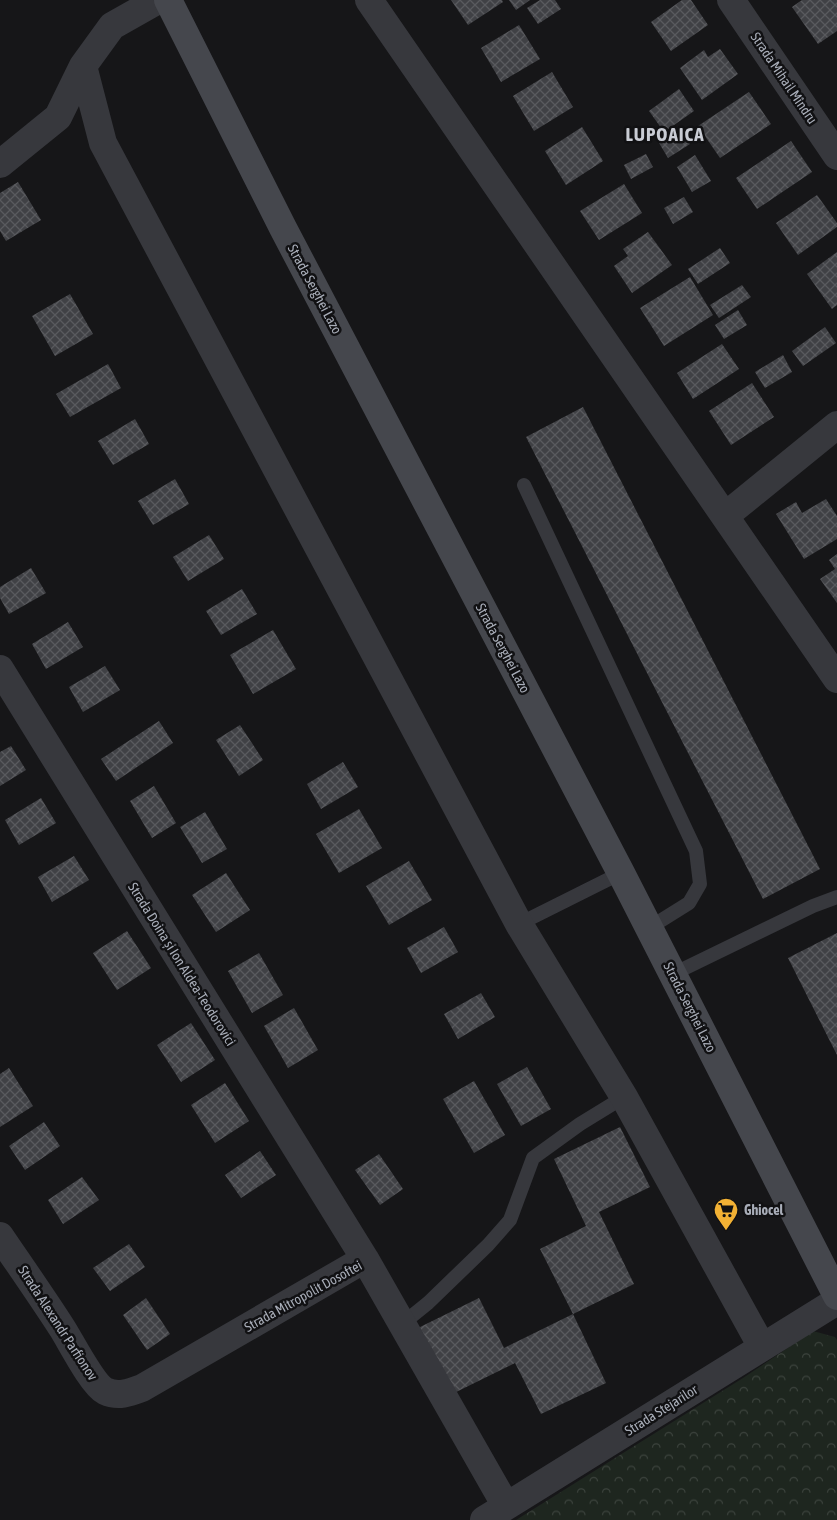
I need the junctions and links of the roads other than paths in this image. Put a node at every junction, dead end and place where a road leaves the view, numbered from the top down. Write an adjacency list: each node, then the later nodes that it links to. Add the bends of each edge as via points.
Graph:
1 (158, 0): 5 (street, via 112,26)
2 (168, 0): 13 (street, Strada Serghei Lazo, via 283,228)
3 (369, 0): 10 (street)
4 (731, 0): 6 (street, Strada Mihail Mîndru)
5 (83, 66): 7 (street, via 58,116); 15 (street, via 103,143)
6 (837, 156)
7 (0, 164)
8 (837, 425): 10 (street)
9 (524, 485): 16 (lane, via 696,851 700,884 688,903)
10 (725, 516): 12 (street)
11 (0, 669): 20 (street, Strada Doina și Ion Aldea-Teodorovici)
12 (837, 679)
13 (621, 873): 15 (lane); 16 (street, Strada Serghei Lazo)
14 (837, 897): 17 (lane)
15 (518, 924): 18 (street)
16 (649, 928): 17 (street, Strada Serghei Lazo)
17 (673, 974): 21 (street, Strada Serghei Lazo)
18 (624, 1097): 23 (lane, via 533,1158 510,1220 428,1303); 24 (street)
19 (0, 1236): 25 (street, Strada Alexandr Parfionov, via 94,1380 103,1390)
20 (365, 1259): 23 (street, Strada Mitropolit Dosoftei); 25 (street, Strada Mitropolit Dosoftei, via 142,1388)
21 (837, 1296)
22 (837, 1301): 24 (street, Strada Stejarilor)
23 (402, 1324): 26 (street, Strada Mitropolit Dosoftei)
24 (762, 1348): 26 (street, Strada Stejarilor)
25 (126, 1394)
26 (495, 1513)

